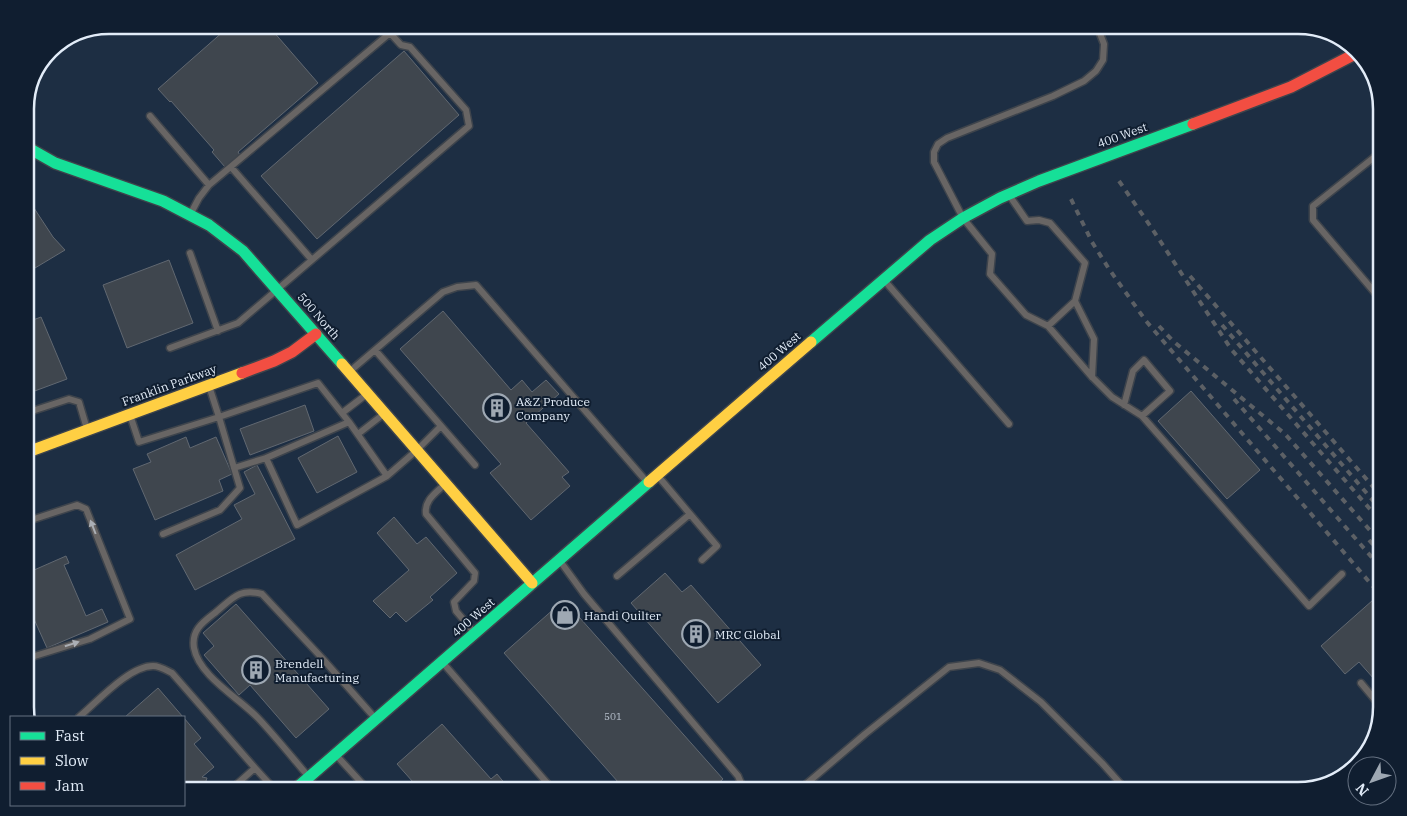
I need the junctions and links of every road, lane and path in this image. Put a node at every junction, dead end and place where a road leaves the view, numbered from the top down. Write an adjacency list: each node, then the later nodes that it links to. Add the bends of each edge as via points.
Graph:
1 (1100, 34): 10 (lane, via 1104,44 1103,60 1084,81 938,144 934,162)
2 (1351, 56): 8 (street, 400 West, via 1291,87)
3 (150, 116): 7 (lane)
4 (34, 151): 9 (street, 500 North, via 55,163 163,201)
5 (1373, 157): 15 (lane, via 1313,206 1313,220)
6 (231, 167): 7 (lane); 12 (lane); 12 (lane, via 390,34 401,45 410,47 466,110 469,126)
7 (209, 185): 9 (lane)
8 (1008, 194): 10 (street, 400 West); 16 (lane, via 1027,221 1050,223 1085,263)
9 (190, 214): 14 (street, 500 North, via 243,252)
10 (963, 218): 13 (street, 400 West, via 930,240); 17 (lane, via 992,254 990,274 1026,315)
11 (190, 253): 18 (lane)
12 (312, 260): 14 (lane)
13 (883, 279): 34 (lane); 43 (street, 400 West)
14 (277, 289): 18 (lane, via 238,323); 19 (street, 500 North)
15 (1373, 290)
16 (1075, 301): 17 (lane); 23 (lane, via 1094,339)
17 (1048, 326): 23 (lane)
18 (218, 330): 20 (lane)
19 (316, 334): 22 (street, 500 North); 24 (street, Franklin Parkway, via 284,356)
20 (170, 348)
21 (375, 350): 22 (lane); 35 (lane); 45 (lane, via 443,292 476,286)
22 (349, 372): 25 (street, 500 North)
23 (1092, 377): 26 (lane)
24 (209, 385): 30 (street, Franklin Parkway); 32 (lane)
25 (368, 393): 28 (lane); 29 (street, 500 North)
26 (1124, 404): 31 (lane); 31 (lane, via 1133,372 1144,360 1170,391)
27 (34, 410): 36 (lane, via 69,399 79,402)
28 (342, 413): 32 (lane, via 318,383); 33 (lane)
29 (385, 413): 37 (lane); 39 (street, 500 North)
30 (130, 414): 32 (lane, via 139,442); 36 (street, Franklin Parkway)
31 (1142, 416): 52 (lane, via 1309,606)
32 (219, 417): 42 (lane)
33 (349, 422): 37 (lane); 40 (lane)
34 (1009, 424)
35 (441, 426): 39 (lane); 41 (lane)
36 (88, 430): 38 (street, Franklin Parkway)
37 (358, 434): 44 (lane)
38 (34, 449)
39 (417, 450): 44 (lane); 46 (street, 500 North)
40 (266, 458): 42 (lane); 44 (lane, via 297,525)
41 (475, 465)
42 (234, 468): 49 (lane, via 240,488 220,510)
43 (657, 475): 45 (street, 400 West); 47 (lane)
44 (387, 476)
45 (648, 483): 50 (street, 400 West)
46 (446, 484): 54 (street, 500 North); 55 (lane, via 428,501 426,514 475,573 474,581 454,602 456,611)
47 (690, 514): 51 (lane, via 717,546); 53 (lane)
48 (34, 519): 56 (lane, one-way to 48, via 90,639 130,619 86,509 76,505)
49 (163, 534)
50 (559, 560): 54 (street, 400 West); 70 (lane)
51 (702, 560)
52 (1342, 574)
53 (617, 576)
54 (532, 584): 55 (street, 400 West)
55 (475, 633): 57 (street, 400 West)
56 (34, 656)
57 (442, 662): 61 (street, 400 West); 69 (lane)
58 (1361, 684): 59 (lane)
59 (1373, 698)
60 (80, 716): 63 (lane, via 129,674 156,666 172,673)
61 (376, 719): 62 (street, 400 West); 64 (lane, via 262,594 249,590 236,595 201,624 194,632 194,648 203,668 257,717)
62 (335, 754): 64 (street, 400 West); 68 (lane)
63 (255, 768): 65 (lane); 66 (lane)
64 (309, 777): 67 (street, 400 West)
65 (239, 782)
66 (268, 782)
67 (304, 782)
68 (361, 782)
69 (546, 782)
70 (740, 782)
71 (809, 782): 72 (lane, via 949,667 979,663 1000,670 1041,702)
72 (1119, 782)

